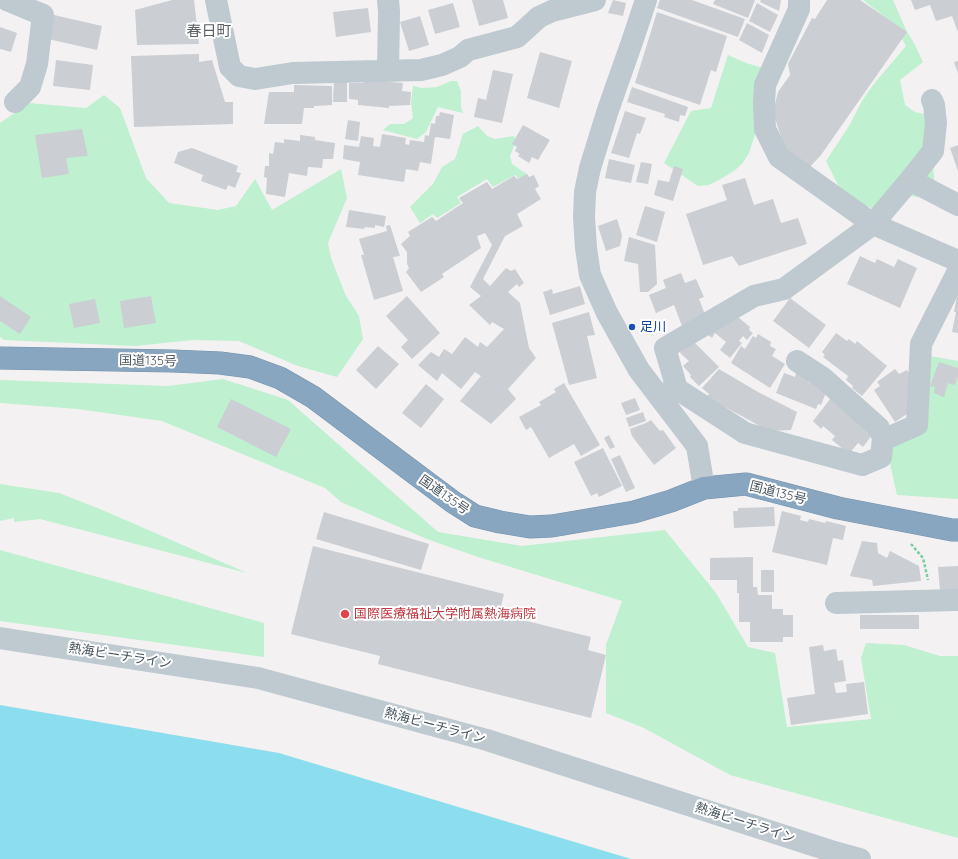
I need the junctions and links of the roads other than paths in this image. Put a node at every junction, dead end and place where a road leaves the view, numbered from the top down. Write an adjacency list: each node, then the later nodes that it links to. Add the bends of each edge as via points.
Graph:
1 (7, 0): 9 (street, via 43,15 30,87)
2 (216, 0): 7 (street, via 230,66 239,76 255,79 293,73)
3 (388, 0): 7 (street)
4 (595, 0): 7 (street, via 552,11 539,17 517,37 468,50 460,57 442,64 421,70)
5 (646, 0): 17 (street, via 590,168 585,192 584,217 590,275 606,313 639,370)
6 (799, 0): 12 (street, via 799,9 765,85 765,129 780,157)
7 (388, 70)
8 (932, 100): 10 (street, via 936,123 933,152)
9 (14, 102)
10 (910, 180): 11 (street); 12 (street)
11 (958, 205)
12 (873, 224): 13 (street); 17 (street, via 784,289 754,296 665,348)
13 (958, 261)
14 (958, 271): 18 (street, via 921,344 917,425)
15 (0, 358): 19 (highway, 国道135号, via 173,361 250,367 280,378 313,398 475,516 500,522 530,527 552,526 634,512)
16 (796, 361): 18 (street, via 824,378 879,428)
17 (668, 392): 18 (street, via 745,433 862,465 881,458); 19 (street, via 697,446)
18 (883, 440)
19 (704, 488): 20 (highway, 国道135号, via 746,484 838,508)
20 (958, 530)
21 (958, 600): 22 (street)
22 (836, 604)
23 (0, 638): 24 (street, 熱海ビーチライン, via 258,678 487,740)
24 (860, 859)

